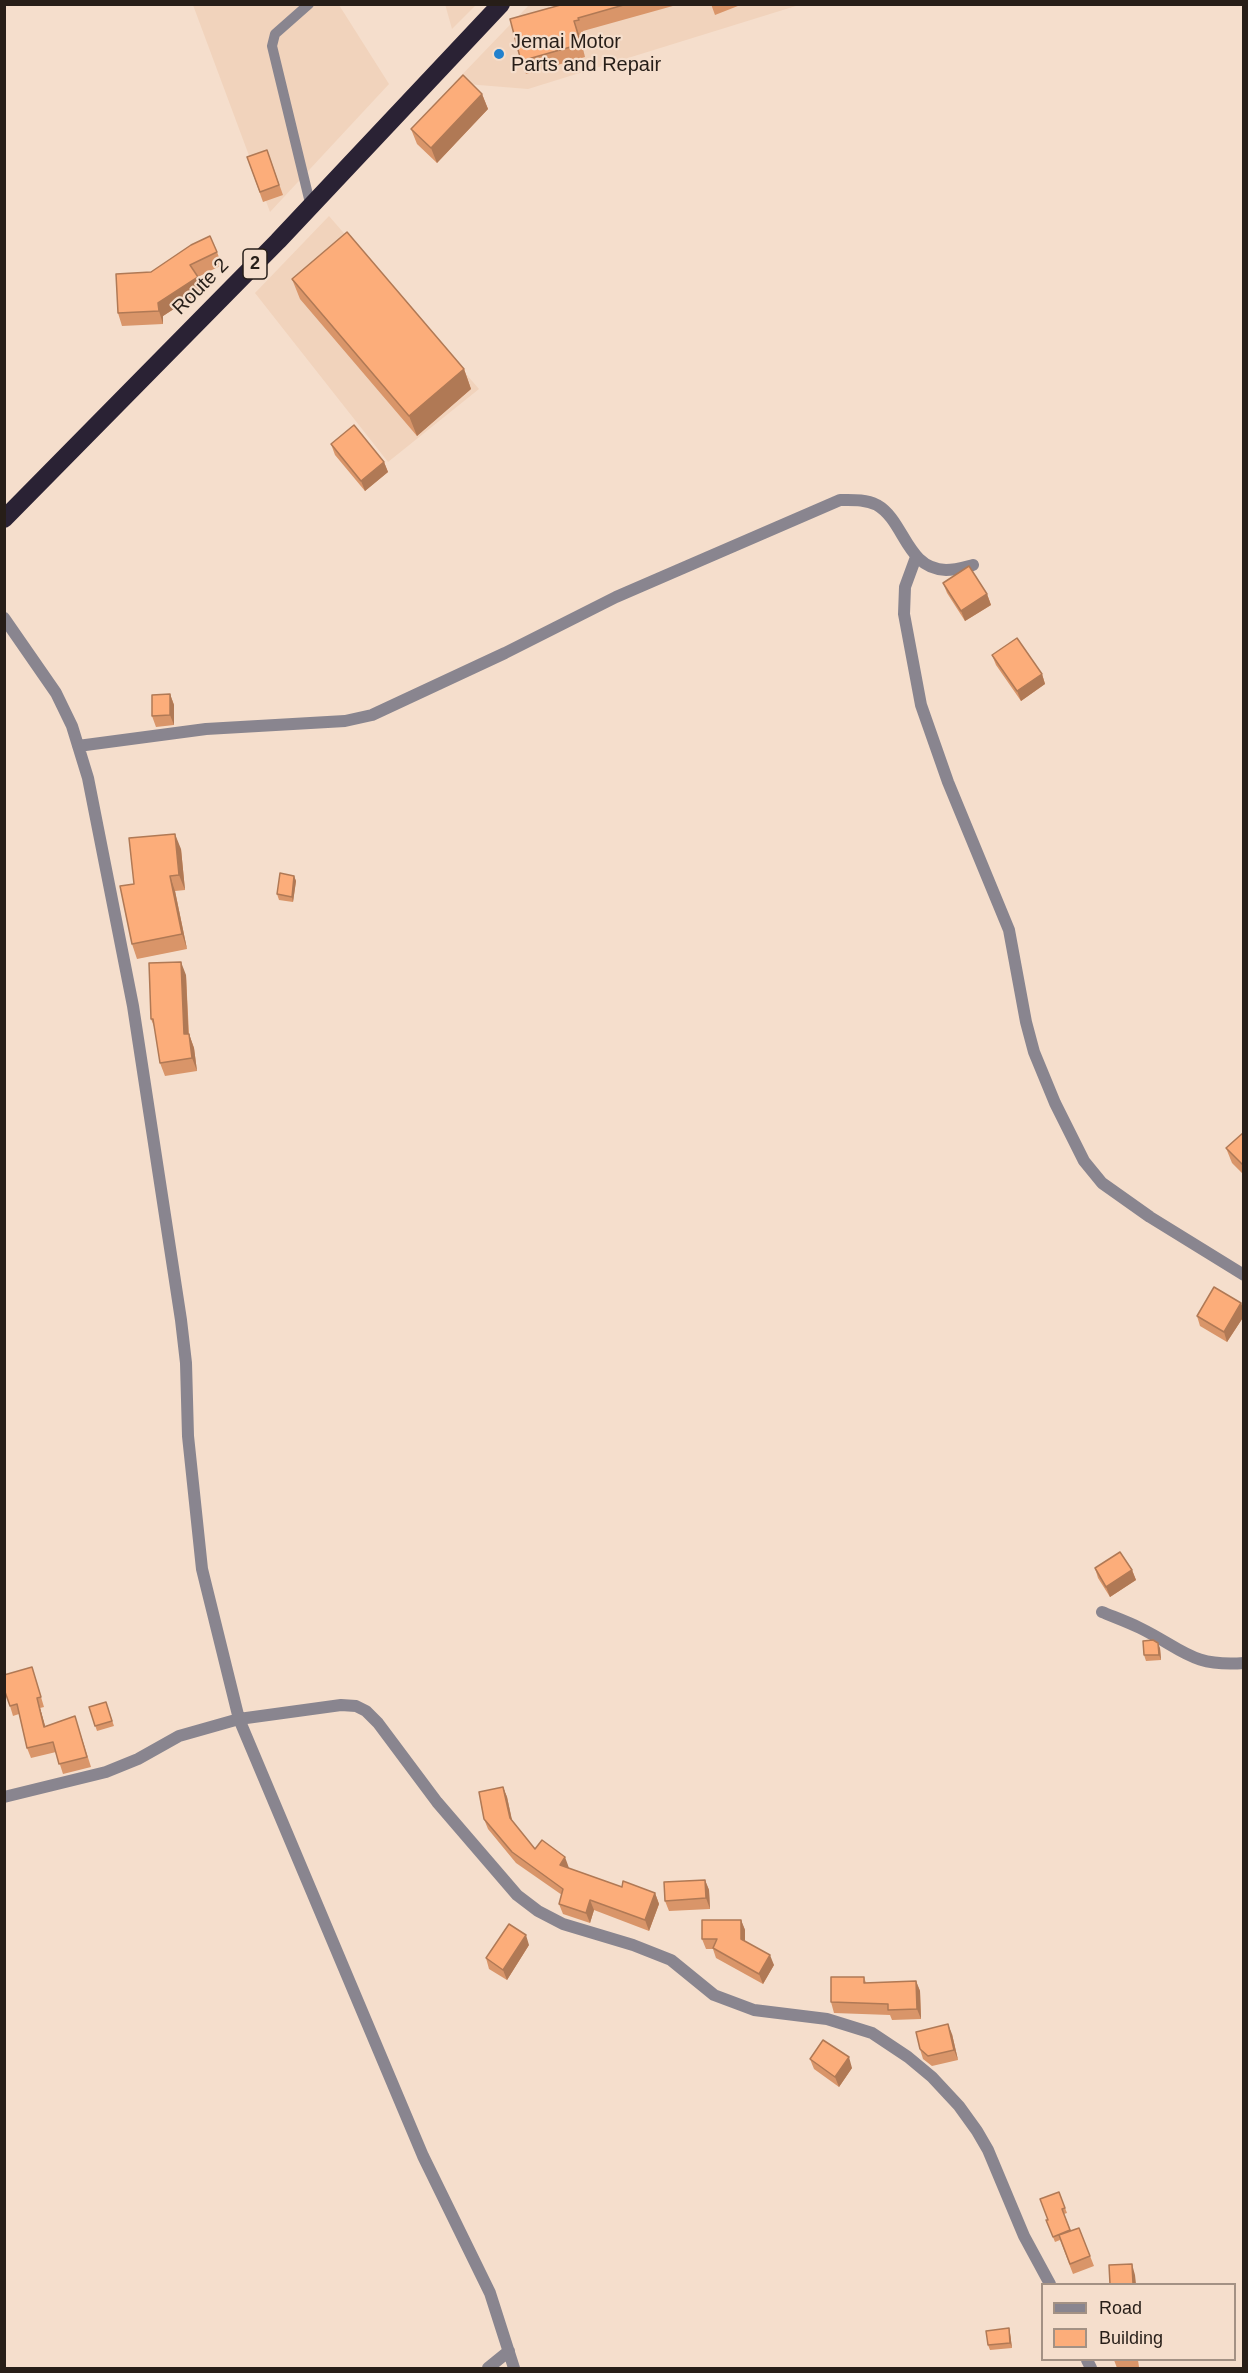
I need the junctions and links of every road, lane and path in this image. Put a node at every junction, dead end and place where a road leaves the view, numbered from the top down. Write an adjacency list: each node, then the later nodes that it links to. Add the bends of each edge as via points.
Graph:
1 (309, 4): 3 (lane, via 275,34 272,46)
2 (501, 4): 3 (highway, Route 2 / 2)
3 (311, 207): 4 (highway, Route 2 / 2)
4 (4, 519)
5 (916, 557): 6 (street, via 944,570); 8 (street, via 879,506 869,502 830,502 616,597 372,715 345,721 206,729); 9 (street, via 905,587 904,615 921,705 1006,922 1034,1052 1055,1103 1084,1161 1102,1183)
6 (974, 566)
7 (4, 618): 8 (street, via 56,693)
8 (78, 747): 12 (street, via 88,778 133,1006 186,1363 188,1436 202,1569)
9 (1244, 1275)
10 (1102, 1612): 11 (street, via 1205,1662)
11 (1244, 1663)
12 (239, 1719): 13 (street, via 179,1737 106,1772); 14 (street, via 341,1705 366,1711 467,1838 517,1895 538,1911 563,1924 670,1960 722,1999 754,2010 827,2019 850,2026 872,2033 908,2057 932,2077 977,2131); 15 (street, via 423,2156 490,2293)
13 (4, 1797)
14 (1049, 2283)
15 (509, 2351): 16 (street); 17 (street)
16 (488, 2368)
17 (514, 2368)

